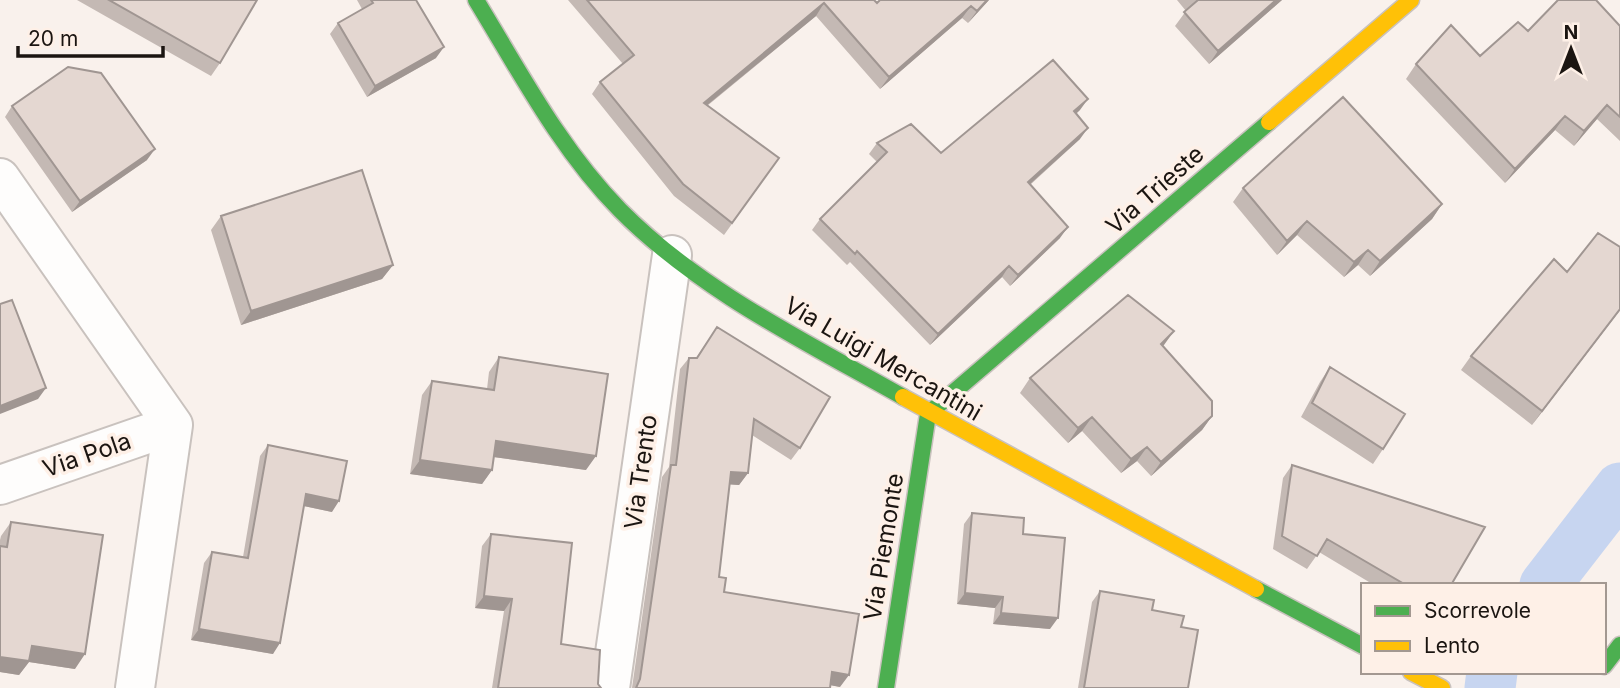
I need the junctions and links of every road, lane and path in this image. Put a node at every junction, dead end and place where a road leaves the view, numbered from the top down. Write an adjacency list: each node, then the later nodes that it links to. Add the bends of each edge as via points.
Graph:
1 (475, 0): 4 (street, Via Luigi Mercantini, via 567,146 619,209)
2 (1411, 0): 5 (street, Via Trieste)
3 (0, 178): 6 (street)
4 (672, 255): 5 (street, Via Luigi Mercantini); 12 (street, Via Trento)
5 (928, 414): 8 (street, Via Luigi Mercantini); 13 (street, Via Piemonte)
6 (173, 425): 7 (street, Via Pola); 11 (street)
7 (0, 485)
8 (1361, 645)
9 (1620, 645): 10 (street)
10 (1606, 663)
11 (135, 688)
12 (610, 688)
13 (886, 688)

